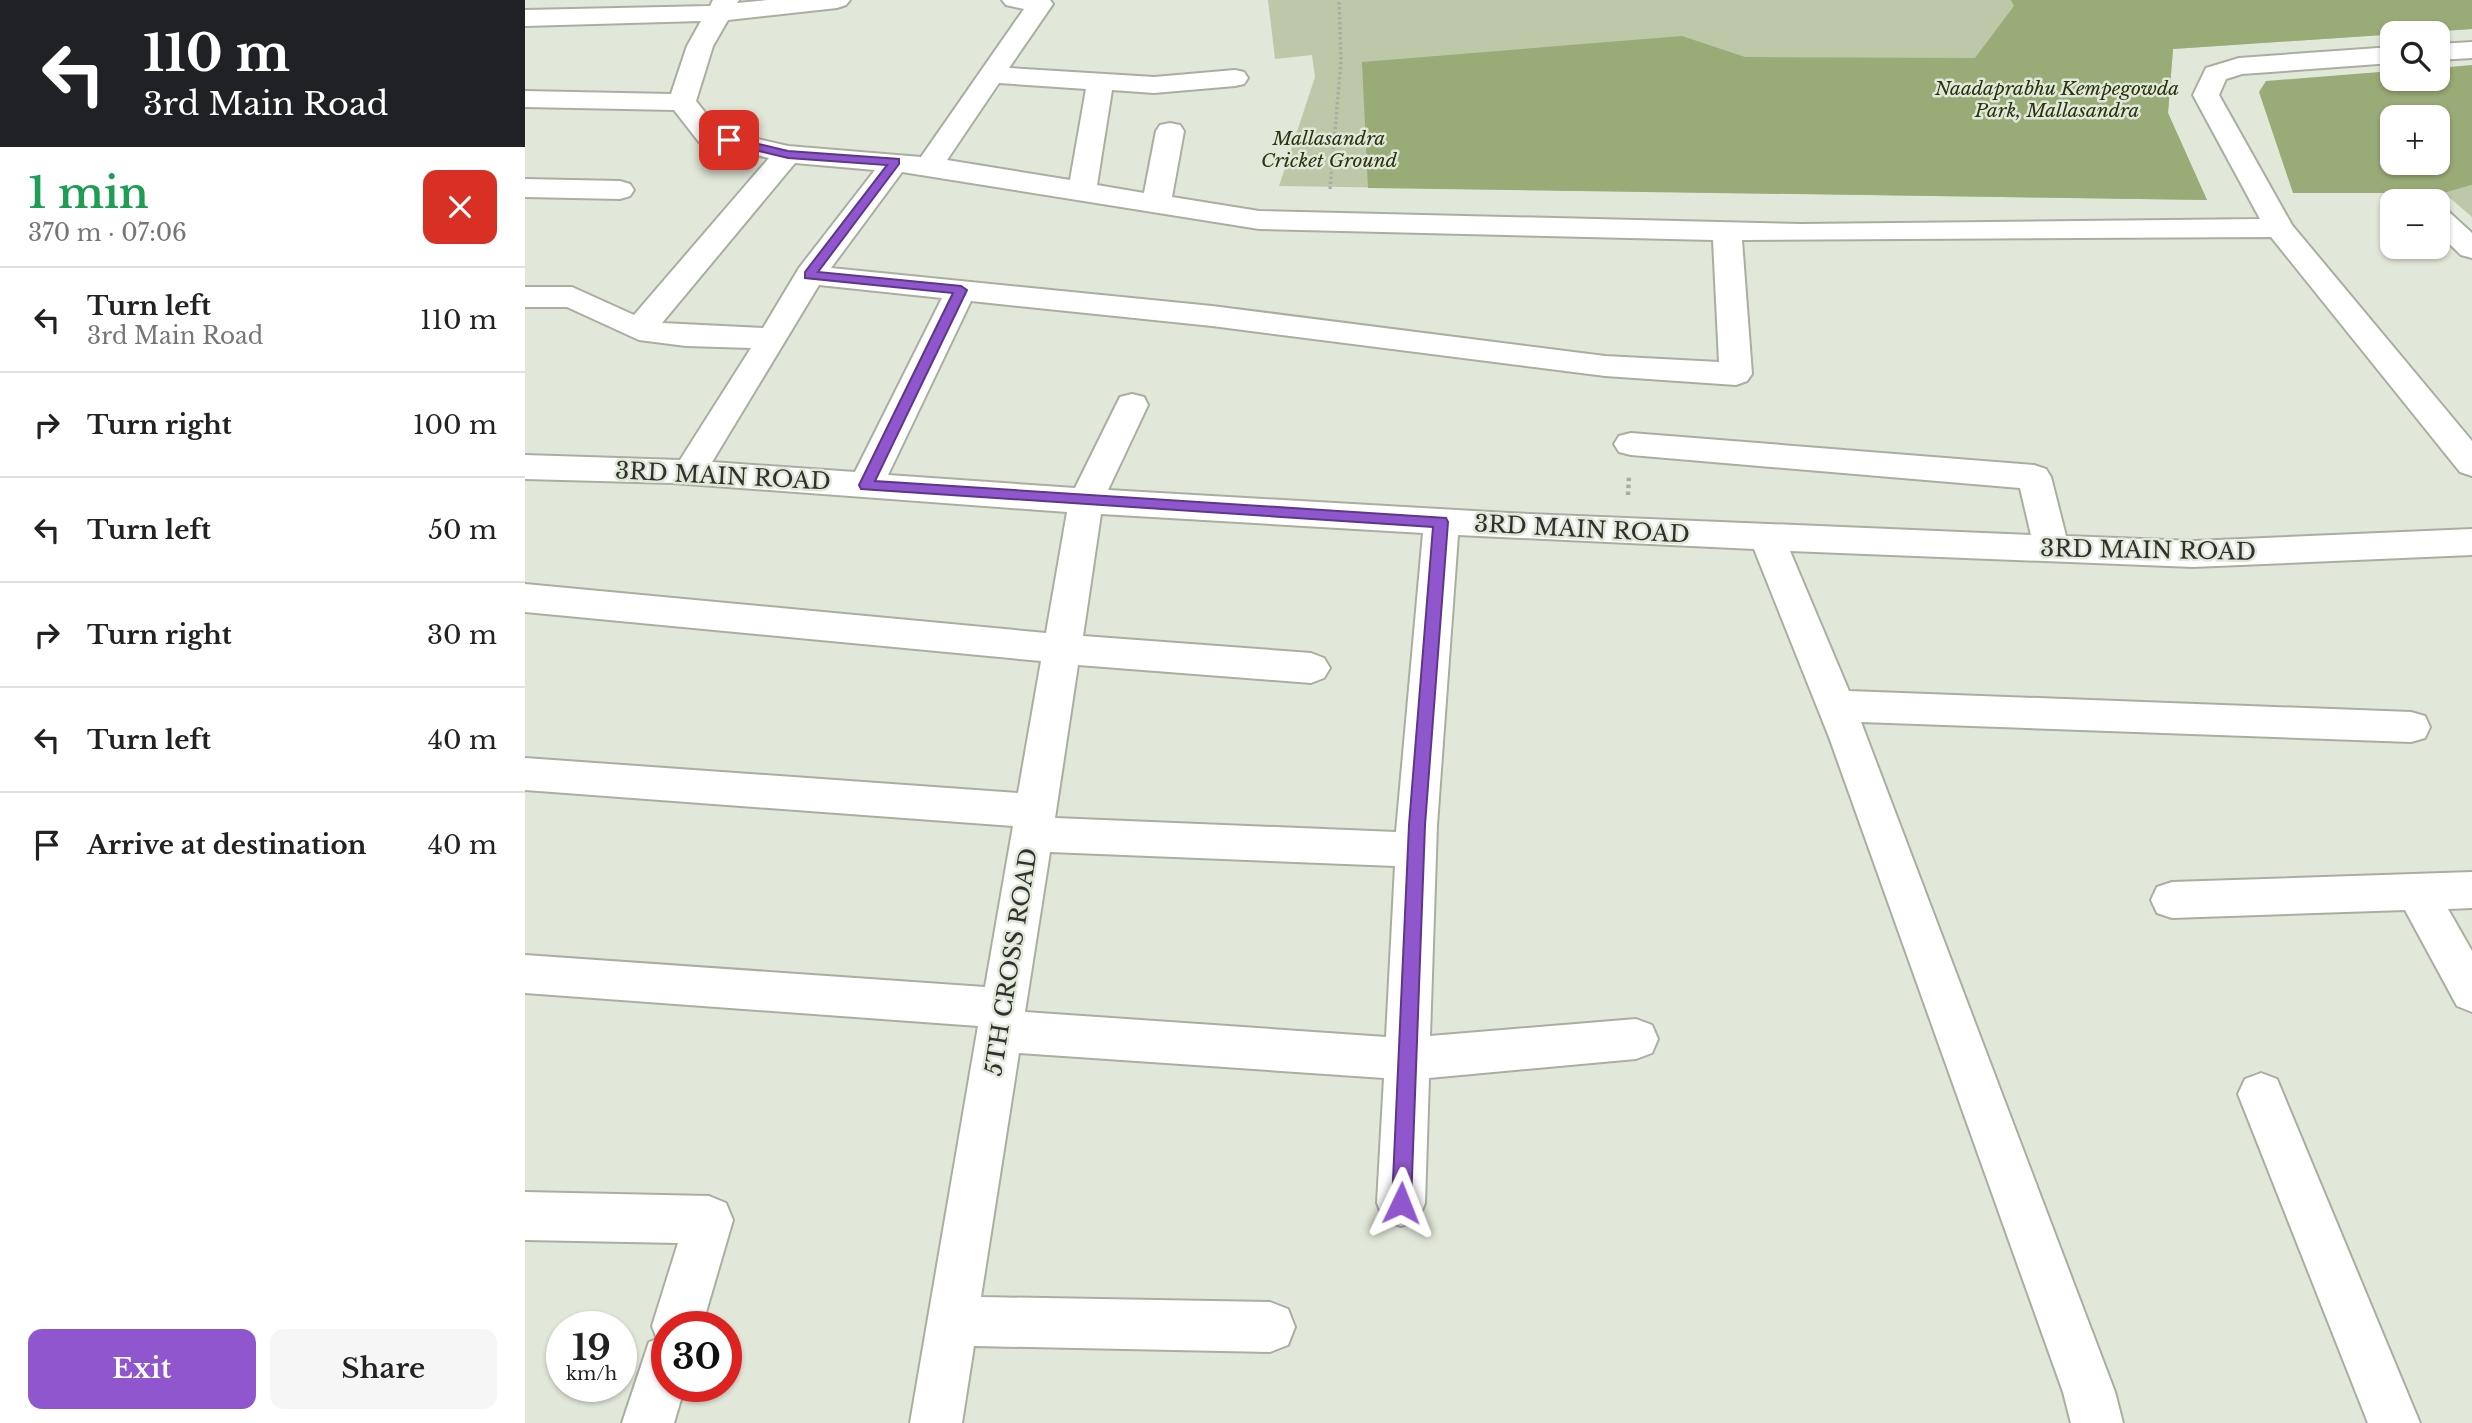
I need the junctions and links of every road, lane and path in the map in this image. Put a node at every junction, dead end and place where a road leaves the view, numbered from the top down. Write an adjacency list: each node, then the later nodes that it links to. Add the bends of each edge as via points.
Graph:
1 (837, 0): 4 (street)
2 (1015, 0): 9 (street, via 1040,4)
3 (1339, 0): 22 (path, via 1341,61)
4 (722, 7): 5 (street); 13 (street, via 700,46)
5 (525, 18)
6 (2472, 50): 7 (street)
7 (2450, 51)
8 (2380, 56): 23 (street, via 2239,66 2215,74 2206,95)
9 (993, 75): 11 (street); 17 (street)
10 (1235, 78): 11 (street, via 1154,85)
11 (1100, 83): 20 (street)
12 (525, 99): 13 (street)
13 (682, 102): 15 (street, via 709,136)
14 (1170, 131): 21 (street)
15 (788, 155): 16 (street); 30 (street)
16 (895, 162): 17 (street); 27 (street)
17 (929, 166): 20 (street)
18 (525, 188): 19 (street)
19 (620, 190)
20 (1082, 192): 21 (street)
21 (1156, 204): 22 (street, via 1259,220)
22 (1327, 221): 25 (street)
23 (2279, 228): 25 (street); 34 (street)
24 (2450, 228): 26 (street)
25 (1727, 231): 28 (street, via 1736,374 1605,366 1212,316)
26 (2472, 249)
27 (810, 275): 28 (street); 31 (street)
28 (961, 290): 37 (street)
29 (525, 297): 30 (street, via 572,297)
30 (639, 330): 31 (street)
31 (773, 338): 36 (street)
32 (1132, 405): 38 (street, 5TH CROSS ROAD)
33 (1631, 444): 40 (path); 43 (street, via 2034,477)
34 (2472, 464)
35 (525, 467): 36 (street, 3RD MAIN ROAD)
36 (689, 472): 37 (street, 3RD MAIN ROAD)
37 (866, 485): 38 (street, 3RD MAIN ROAD)
38 (1086, 501): 39 (street, 3RD MAIN ROAD); 45 (street, 5TH CROSS ROAD)
39 (1441, 522): 40 (street, 3RD MAIN ROAD); 51 (street)
40 (1625, 531): 41 (street, 3RD MAIN ROAD)
41 (1767, 537): 43 (street, 3RD MAIN ROAD); 47 (street)
42 (2472, 542): 43 (street, 3RD MAIN ROAD, via 2193,554)
43 (2052, 549)
44 (525, 598): 45 (street)
45 (1061, 649): 46 (street); 50 (street, 5TH CROSS ROAD)
46 (1311, 668)
47 (1836, 706): 48 (street); 69 (street)
48 (2411, 727)
49 (525, 774): 50 (street)
50 (1033, 822): 51 (street); 57 (street, 5TH CROSS ROAD)
51 (1416, 850): 59 (street)
52 (2472, 890): 53 (street)
53 (2417, 892): 54 (street); 56 (street)
54 (2172, 900)
55 (525, 974): 57 (street)
56 (2472, 992)
57 (1002, 1020): 59 (street); 64 (street, 5TH CROSS ROAD)
58 (1636, 1039): 59 (street)
59 (1407, 1059): 61 (street)
60 (2261, 1094): 70 (street)
61 (1401, 1203)
62 (525, 1216): 63 (street, via 709,1220)
63 (682, 1311)
64 (953, 1321): 65 (street); 68 (street, 5TH CROSS ROAD)
65 (1271, 1328)
66 (654, 1402): 67 (street)
67 (648, 1423)
68 (936, 1423)
69 (2097, 1423)
70 (2394, 1423)

